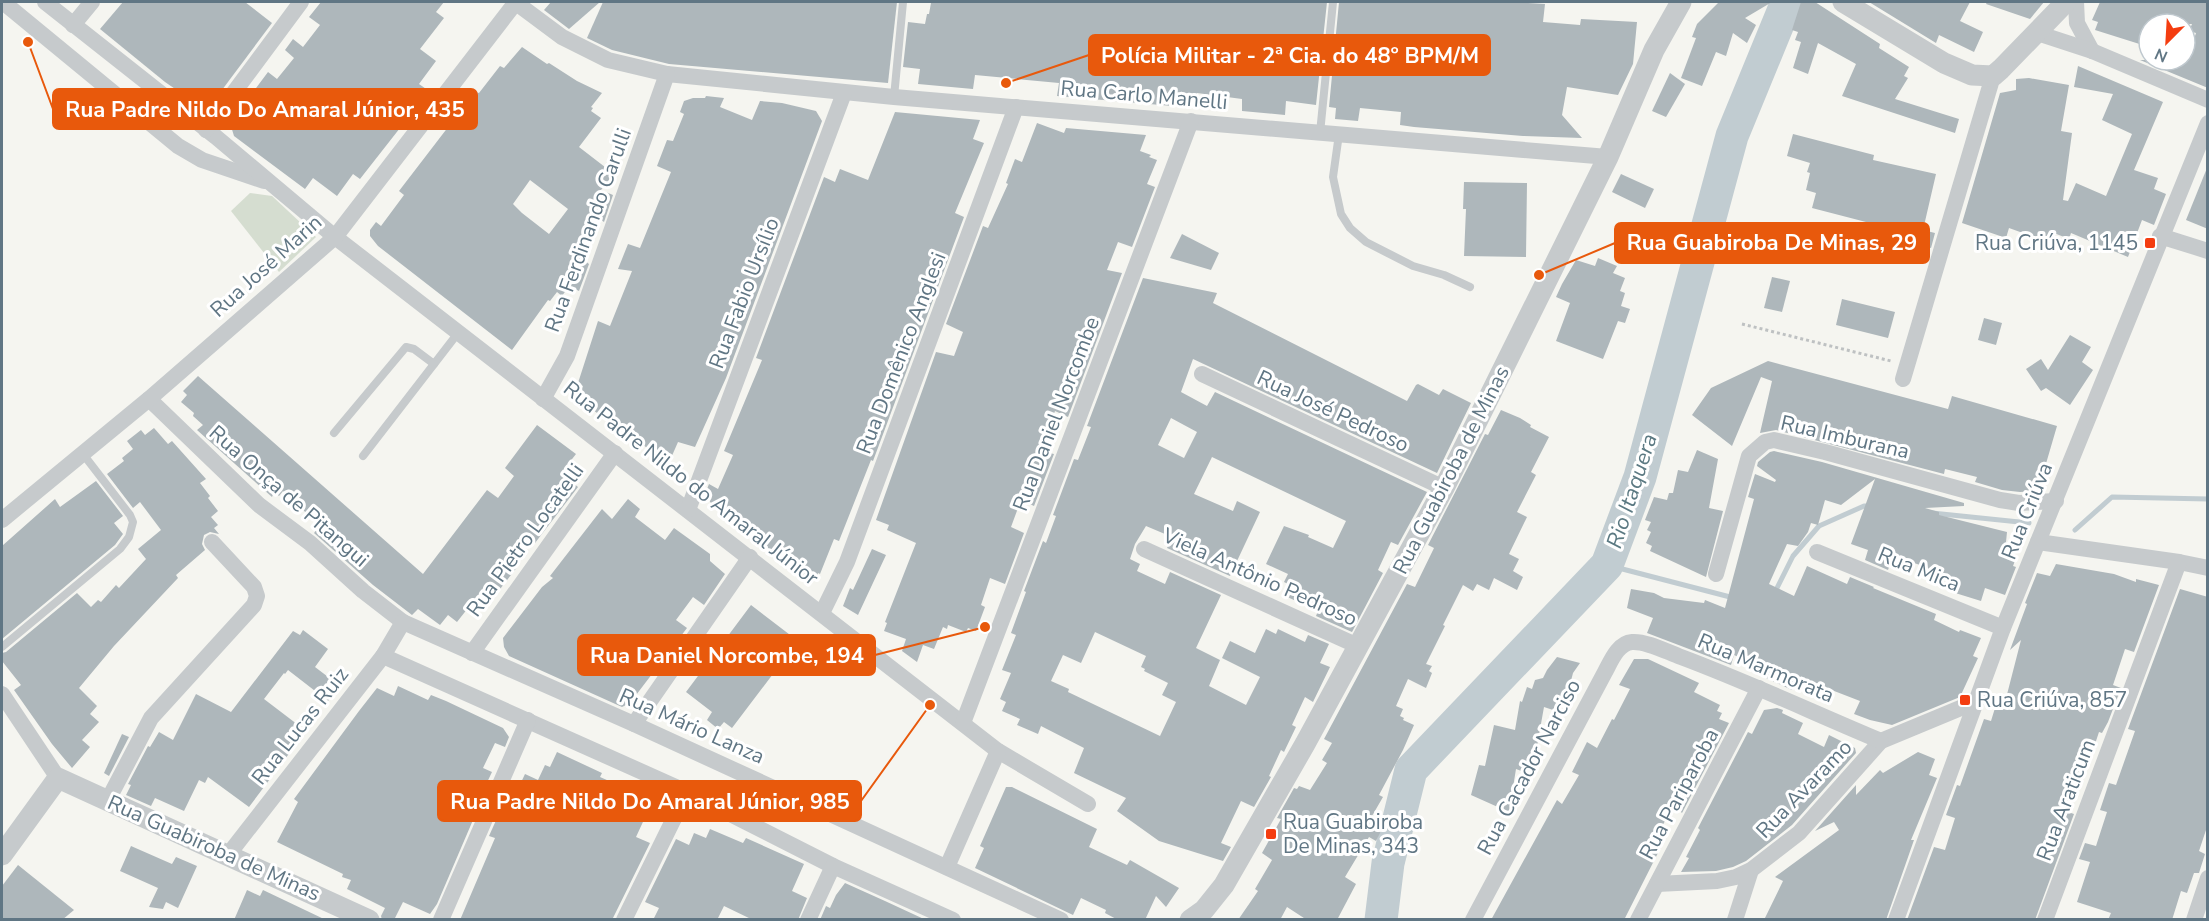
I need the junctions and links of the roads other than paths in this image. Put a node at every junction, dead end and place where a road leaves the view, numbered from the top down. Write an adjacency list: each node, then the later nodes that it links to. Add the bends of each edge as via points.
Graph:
1 (6, 2): 27 (street, Rua Padre Nildo do Amaral Júnior, via 178,146 202,159)
2 (45, 2): 12 (street, Rua Padre Nildo do Amaral Júnior)
3 (92, 2): 12 (street)
4 (301, 2): 23 (street)
5 (515, 2): 15 (street, Rua Carlo Manelli, via 562,38 608,60); 29 (street, Rua José Marin)
6 (903, 2): 18 (lane)
7 (1333, 2): 24 (lane)
8 (1680, 2): 26 (street, Rua Guabiroba de Minas, via 1654,50)
9 (1843, 2): 16 (street, via 1944,63 1971,75)
10 (2066, 2): 13 (street)
11 (2076, 2): 14 (street, via 2077,24)
12 (74, 26): 23 (street, Rua Padre Nildo do Amaral Júnior)
13 (2037, 33): 14 (street); 16 (street)
14 (2092, 51): 19 (street)
15 (667, 74): 17 (street, Rua Carlo Manelli); 37 (street, Rua Ferdinando Carulli, via 567,356)
16 (1993, 76): 34 (street)
17 (844, 93): 18 (street, Rua Carlo Manelli); 44 (street, Rua Fabio Ursílio)
18 (894, 97): 20 (street, Rua Carlo Manelli)
19 (2208, 100)
20 (1016, 107): 21 (street, Rua Carlo Manelli); 54 (street, Rua Domênico Anglesi, via 847,562)
21 (1191, 121): 24 (street, Rua Carlo Manelli); 66 (street, Rua Daniel Norcombe)
22 (2208, 123): 28 (street, Rua Criúva)
23 (206, 130): 27 (street, Rua Padre Nildo do Amaral Júnior)
24 (1320, 133): 25 (street, Rua Carlo Manelli)
25 (1339, 134): 26 (street, Rua Carlo Manelli); 31 (lane, via 1333,177 1341,214 1350,228 1366,242 1413,266)
26 (1608, 157): 42 (street, Rua Guabiroba de Minas)
27 (275, 185): 29 (street, Rua Padre Nildo do Amaral Júnior)
28 (2160, 236): 30 (street); 43 (street, Rua Criúva)
29 (335, 237): 32 (street, Rua Padre Nildo do Amaral Júnior); 36 (street, Rua José Marin)
30 (2208, 251)
31 (1470, 288)
32 (458, 333): 33 (lane); 37 (street, Rua Padre Nildo do Amaral Júnior)
33 (434, 363): 38 (lane, via 406,347); 41 (lane)
34 (1905, 372)
35 (1202, 374): 42 (street, Rua José Pedroso)
36 (149, 399): 40 (street, Rua José Marin); 55 (street, Rua Onça de Pitangui, via 260,505)
37 (543, 399): 39 (street, Rua Padre Nildo do Amaral Júnior)
38 (334, 434)
39 (615, 453): 44 (street, Rua Padre Nildo do Amaral Júnior); 60 (street, Rua Pietro Locatelli)
40 (83, 454): 45 (street, Rua José Marin); 59 (lane, via 133,522 129,537 120,549)
41 (363, 456)
42 (1444, 488): 58 (street, Rua Guabiroba de Minas)
43 (2053, 506): 46 (street, Rua Criúva); 53 (street, Rua Imburana, via 2000,500 1774,440 1765,442 1749,456)
44 (688, 510): 50 (street, Rua Padre Nildo do Amaral Júnior)
45 (2, 520)
46 (2040, 538): 51 (street); 56 (street, Rua Criúva)
47 (212, 542): 72 (street, via 254,587 254,605 151,718)
48 (1144, 549): 58 (street, Viela Antônio Pedroso)
49 (1817, 552): 56 (street, Rua Mica)
50 (750, 557): 54 (street, Rua Padre Nildo do Amaral Júnior); 67 (street)
51 (2180, 562): 52 (street); 92 (street, Rua Araticum)
52 (2208, 568)
53 (1716, 574)
54 (822, 613): 66 (street, Rua Padre Nildo do Amaral Júnior)
55 (402, 622): 60 (street, Rua Mário Lanza); 61 (street, Rua Lucas Ruiz)
56 (2003, 628): 64 (street, Rua Criúva)
57 (1632, 642): 62 (street, Rua Marmorata, via 1652,646); 88 (street, Rua Cacador Narciso, via 1623,646 1605,672)
58 (1358, 646): 87 (street, Rua Guabiroba de Minas, via 1224,885 1204,910)
59 (2, 647)
60 (472, 653): 67 (street, Rua Mário Lanza)
61 (383, 656): 65 (street); 75 (street, Rua Lucas Ruiz)
62 (1759, 688): 68 (street, Rua Marmorata); 80 (street, Rua Pariparoba)
63 (2, 694): 70 (street)
64 (1976, 702): 68 (street, Rua Avaramo); 91 (street, Rua Criúva)
65 (528, 720): 71 (street); 82 (street)
66 (963, 723): 69 (street, Rua Padre Nildo do Amaral Júnior)
67 (634, 724): 77 (street, Rua Mário Lanza)
68 (1881, 741): 78 (street, Rua Avaramo, via 1799,833)
69 (998, 752): 73 (street, Rua Padre Nildo do Amaral Júnior); 77 (street)
70 (58, 778): 72 (street, Rua Guabiroba de Minas); 74 (street)
71 (687, 792): 76 (street); 83 (street)
72 (108, 800): 75 (street, Rua Guabiroba de Minas)
73 (1089, 804)
74 (2, 855)
75 (228, 855): 81 (street, Rua Guabiroba de Minas)
76 (833, 866): 84 (street); 85 (street)
77 (947, 867): 86 (street, Rua Mário Lanza)
78 (1751, 870): 80 (street, Rua Avaramo, via 1717,881); 90 (street)
79 (2208, 878): 93 (street)
80 (1657, 884): 89 (street, Rua Pariparoba)
81 (369, 920)
82 (441, 920)
83 (624, 920)
84 (808, 920)
85 (953, 920)
86 (1061, 920)
87 (1190, 920)
88 (1473, 920)
89 (1638, 920)
90 (1735, 920)
91 (1896, 920)
92 (2045, 920)
93 (2194, 920)

